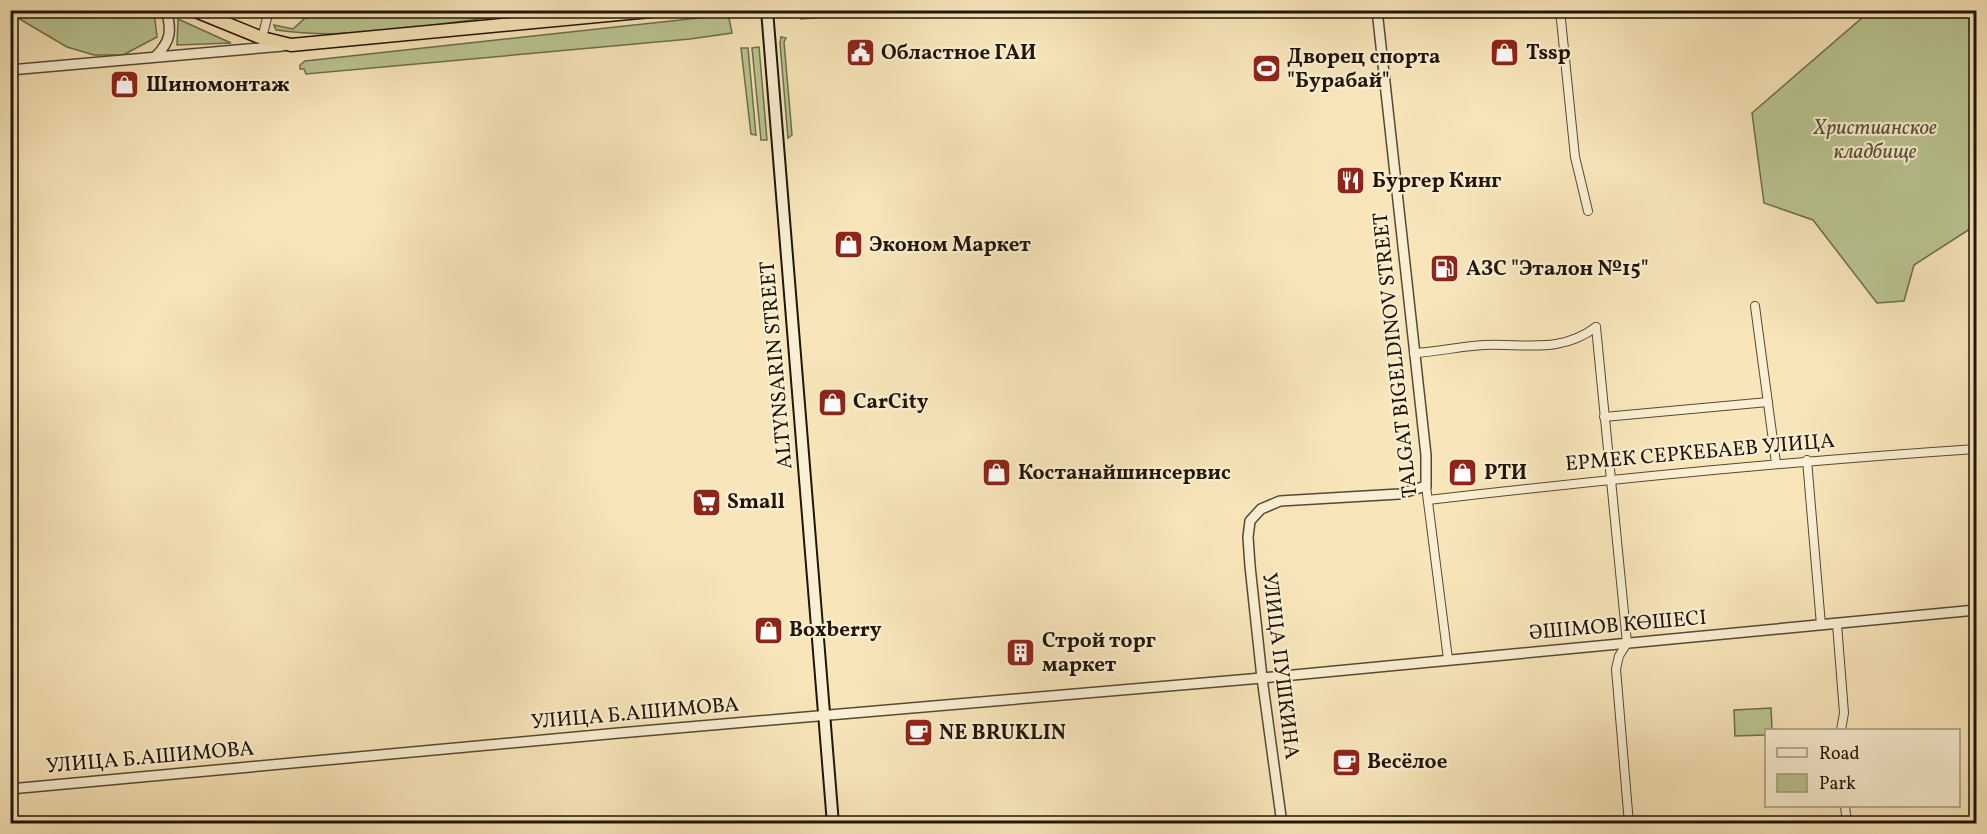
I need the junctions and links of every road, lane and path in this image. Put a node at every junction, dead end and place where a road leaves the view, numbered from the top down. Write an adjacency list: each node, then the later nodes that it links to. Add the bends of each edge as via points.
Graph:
1 (166, 10): 10 (street, via 170,37)
2 (193, 10): 8 (highway)
3 (269, 10): 8 (street)
4 (661, 10): 9 (highway)
5 (767, 10): 29 (main road, ALTYNSARIN STREET)
6 (1377, 10): 14 (street, TALGAT BIGELDINOV STREET)
7 (1560, 10): 12 (street, via 1575,157)
8 (262, 38): 9 (highway)
9 (291, 45): 10 (street)
10 (156, 56): 11 (street)
11 (10, 70)
12 (1588, 211)
13 (1755, 306): 15 (street)
14 (1414, 353): 16 (street, via 1484,345 1557,345 1577,340 1596,327); 21 (street, TALGAT BIGELDINOV STREET)
15 (1768, 402): 16 (street); 19 (street)
16 (1604, 417): 20 (street)
17 (1977, 449): 18 (street, ЕРМЕК СЕРКЕБАЕВ УЛИЦА)
18 (1807, 460): 19 (street, ЕРМЕК СЕРКЕБАЕВ УЛИЦА); 25 (street)
19 (1776, 463): 20 (street, ЕРМЕК СЕРКЕБАЕВ УЛИЦА)
20 (1610, 479): 22 (street, ЕРМЕК СЕРКЕБАЕВ УЛИЦА); 26 (street)
21 (1426, 486): 22 (street, TALGAT BIGELDINOV STREET); 28 (street, УЛИЦА ПУШКИНА, via 1399,494 1280,501 1255,514 1248,537)
22 (1428, 500): 27 (street, TALGAT BIGELDINOV STREET)
23 (1977, 610): 24 (street, ӘШІМОВ КӨШЕСІ)
24 (1837, 624): 25 (street, ӘШІМОВ КӨШЕСІ); 30 (street, via 1844,713)
25 (1821, 625): 26 (street, ӘШІМОВ КӨШЕСІ)
26 (1627, 643): 27 (street, ӘШІМОВ КӨШЕСІ); 35 (street, via 1618,656 1616,669)
27 (1448, 659): 28 (street, ӘШІМОВ КӨШЕСІ)
28 (1262, 678): 29 (street, УЛИЦА Б.АШИМОВА); 34 (street, УЛИЦА ПУШКИНА)
29 (825, 716): 31 (street, УЛИЦА Б.АШИМОВА); 33 (main road, ALTYNSARIN STREET)
30 (1841, 729)
31 (10, 789)
32 (1845, 807): 36 (street)
33 (833, 824)
34 (1282, 824)
35 (1629, 824)
36 (1847, 824)

